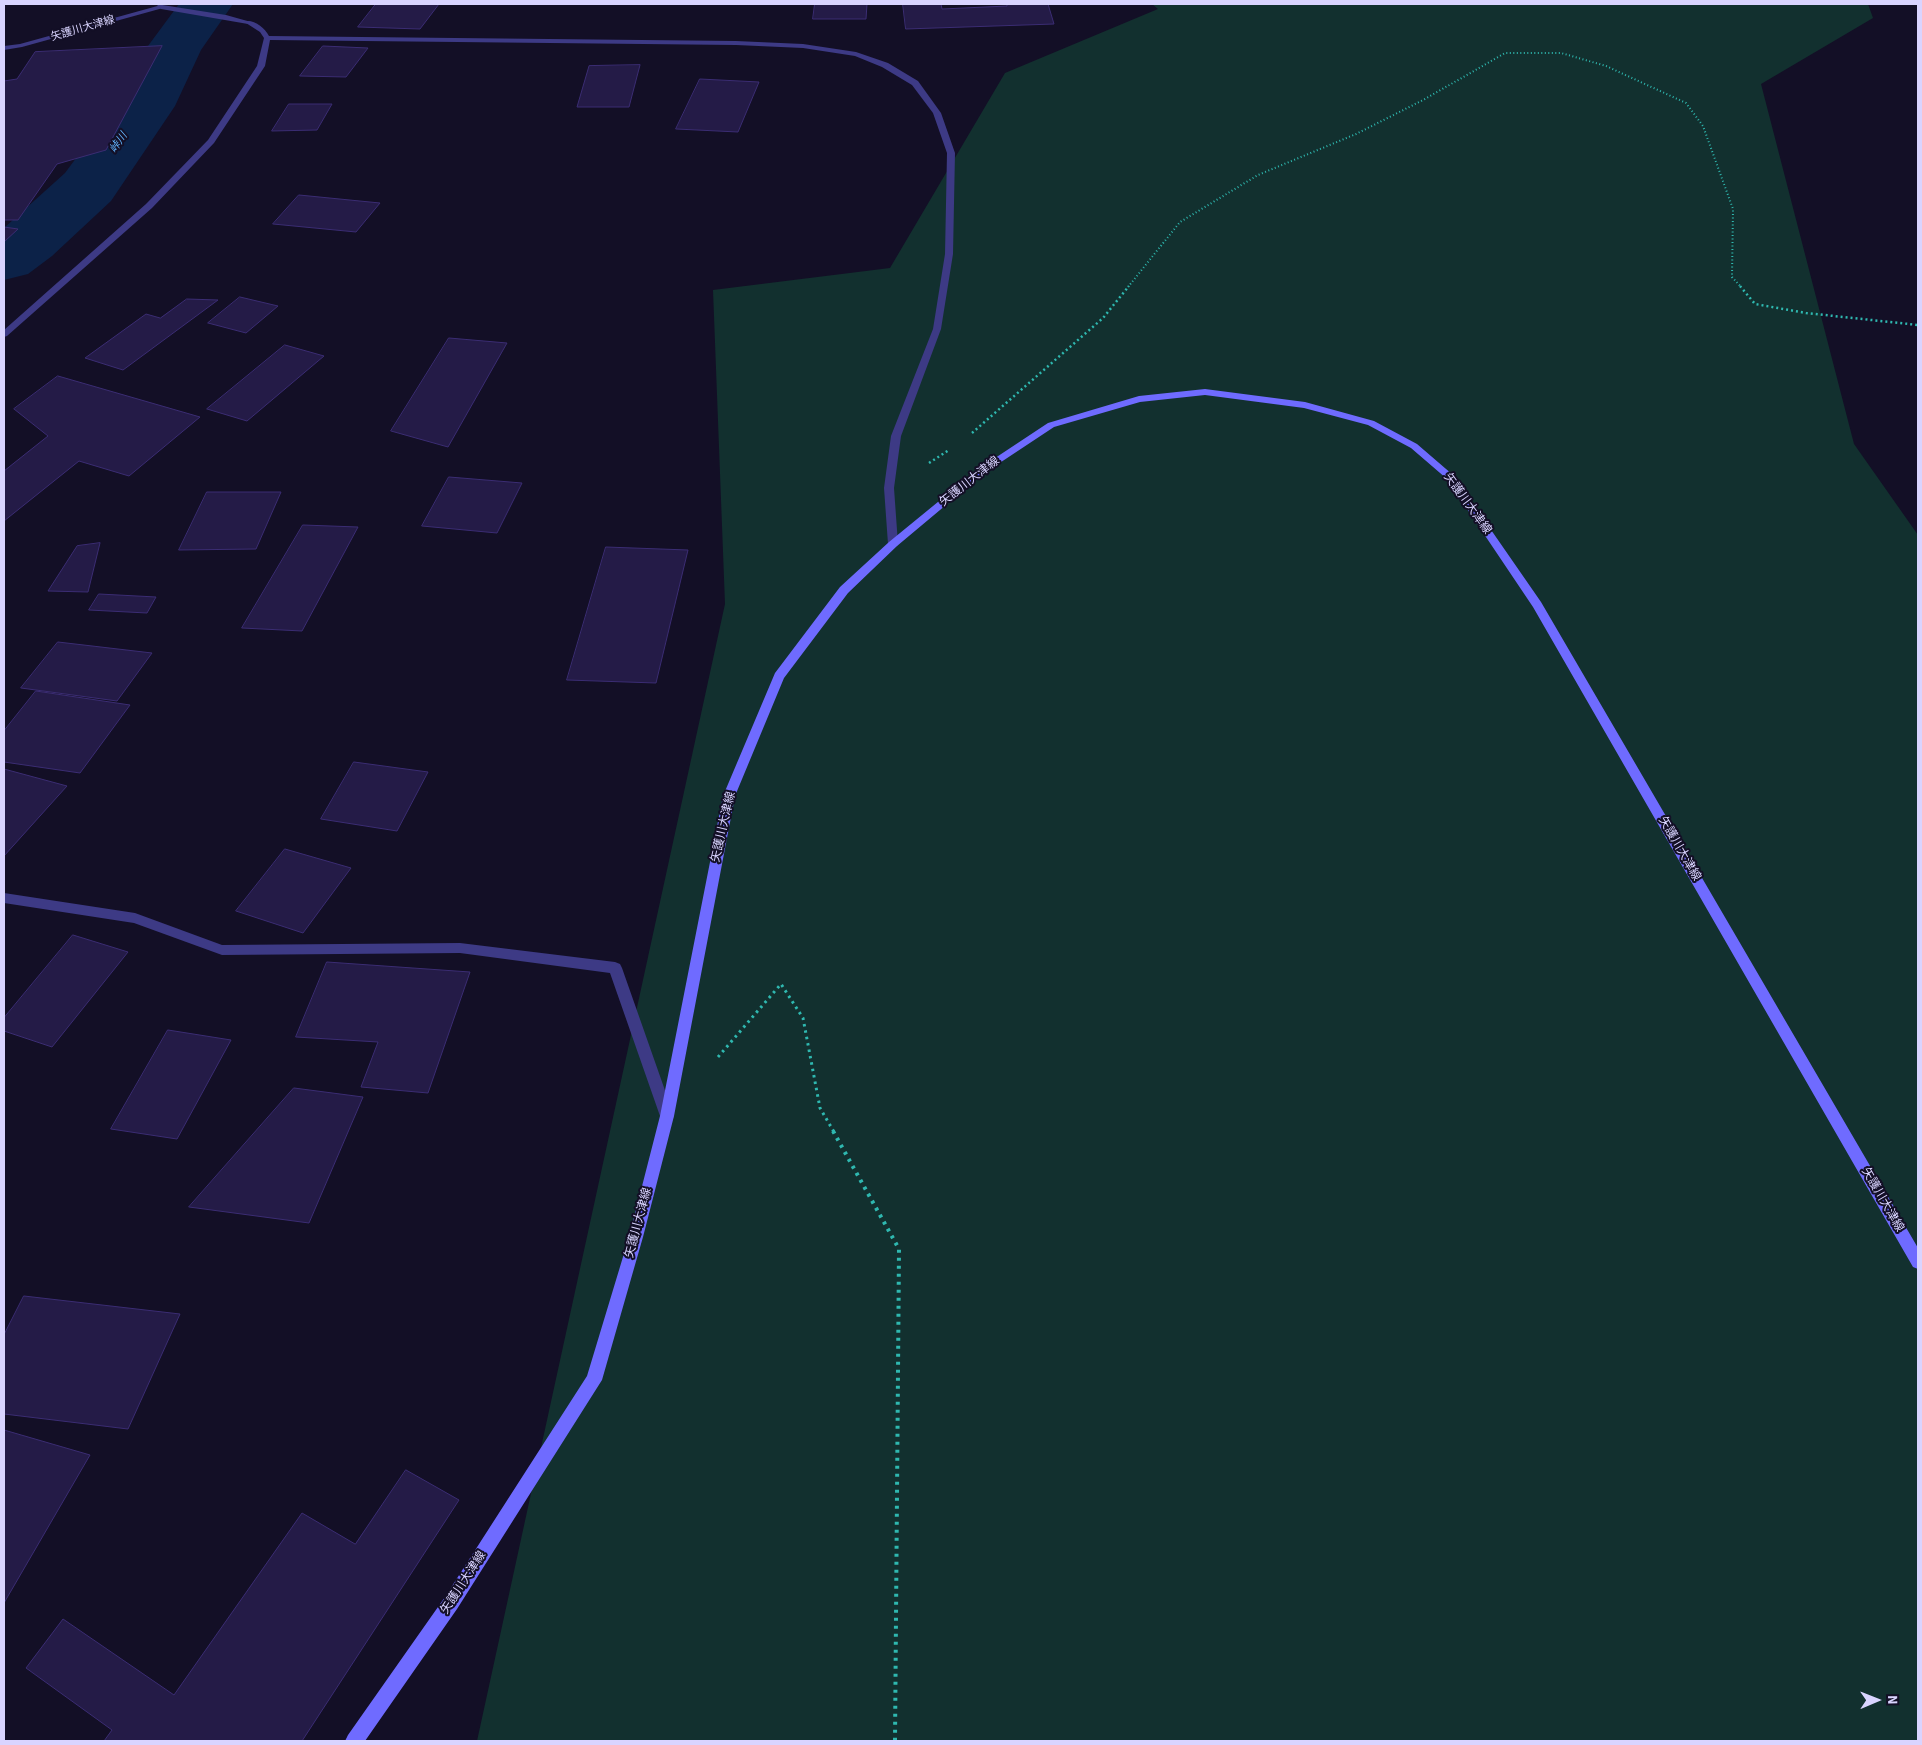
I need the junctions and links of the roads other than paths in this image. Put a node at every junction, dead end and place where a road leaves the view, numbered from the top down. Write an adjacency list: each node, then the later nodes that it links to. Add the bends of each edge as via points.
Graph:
1 (143, 5): 2 (street)
2 (160, 5): 3 (street, via 248,22 263,31); 4 (street, 矢護川大津線)
3 (267, 38): 5 (street, via 261,66 211,141 149,206); 6 (street, via 803,46 856,54 885,65 915,83 937,113 951,153 949,254 936,329 896,436 889,488)
4 (4, 48)
5 (4, 334)
6 (894, 544): 8 (main road, 矢護川大津線, via 844,590 779,676 729,796); 9 (main road, 矢護川大津線, via 980,472 1051,426 1139,399 1205,392 1305,405 1371,424 1414,446 1450,477 1537,605)
7 (4, 898): 8 (street, via 135,918 222,950 460,948 616,968)
8 (667, 1116): 10 (main road, 矢護川大津線, via 594,1380 451,1603)
9 (1918, 1262)
10 (354, 1741)

